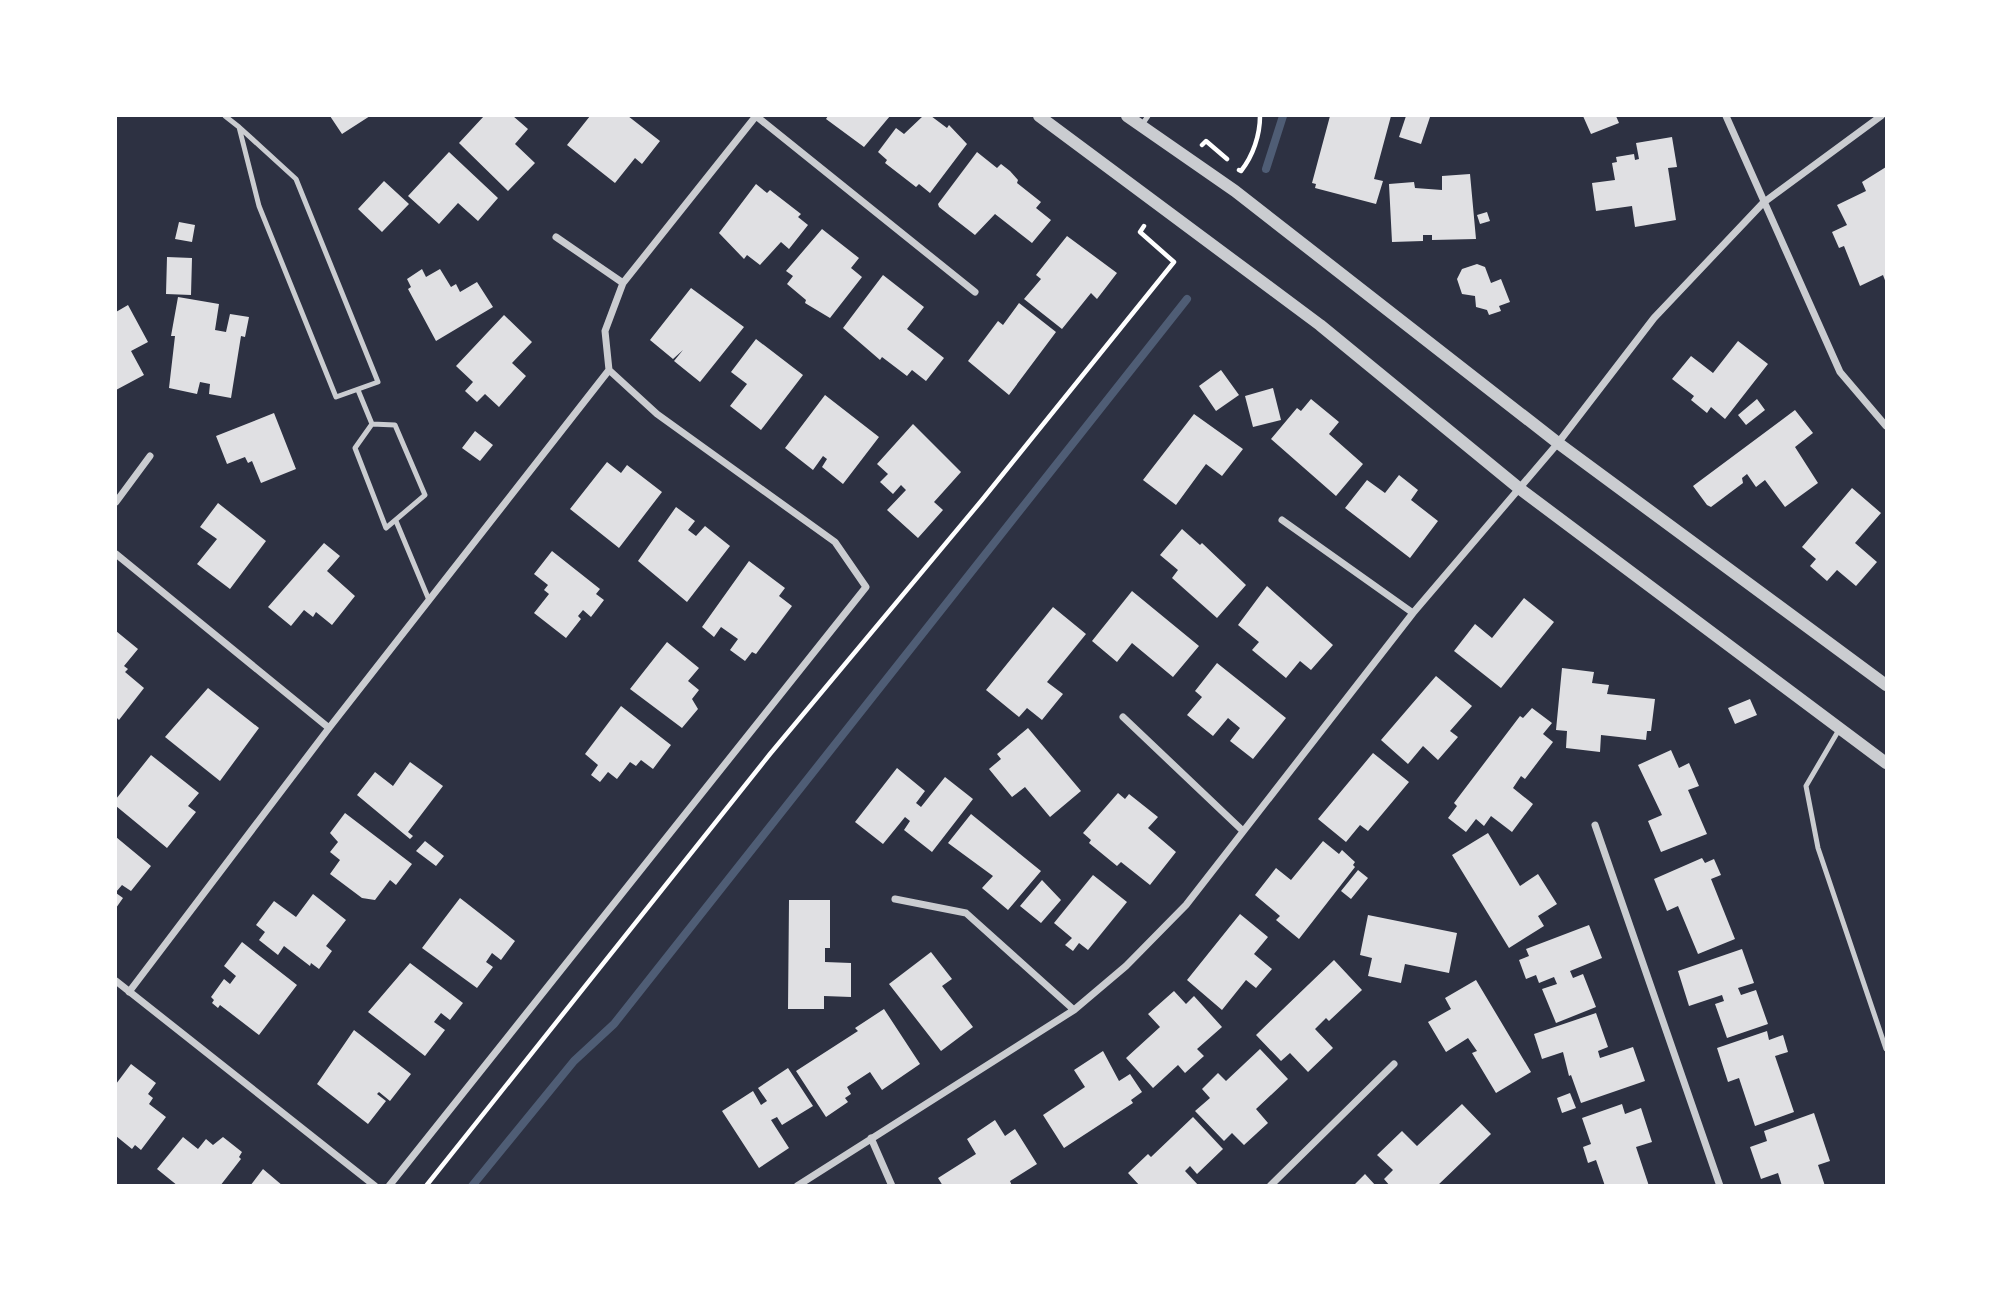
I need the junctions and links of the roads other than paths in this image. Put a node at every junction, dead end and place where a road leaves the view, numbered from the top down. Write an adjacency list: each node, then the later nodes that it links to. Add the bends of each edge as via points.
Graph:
1 (225, 116): 8 (lane)
2 (756, 116): 11 (street); 12 (street)
3 (1039, 116): 19 (street, via 1320,324)
4 (1127, 116): 7 (street)
5 (1727, 116): 9 (street)
6 (1881, 116): 9 (street)
7 (1145, 121): 17 (street)
8 (239, 127): 14 (lane, via 259,206 335,397); 14 (lane, via 296,179 378,382)
9 (1763, 203): 16 (street, via 1840,372); 17 (street, via 1654,318)
10 (556, 237): 11 (street)
11 (623, 283): 13 (street, via 605,331)
12 (975, 292)
13 (609, 370): 24 (street); 41 (street, via 657,414 835,542 866,587)
14 (358, 390): 15 (lane)
15 (372, 424): 22 (lane, via 355,448 386,528); 22 (lane, via 395,425 425,495)
16 (1886, 426)
17 (1558, 443): 19 (street); 26 (street)
18 (150, 456): 20 (street)
19 (1520, 489): 25 (street); 29 (street)
20 (116, 502)
21 (1283, 520): 25 (street)
22 (396, 521): 24 (lane)
23 (116, 554): 28 (street)
24 (429, 600): 28 (street)
25 (1413, 613): 32 (street)
26 (1886, 685)
27 (1123, 717): 32 (street)
28 (329, 727): 35 (street)
29 (1840, 728): 30 (street); 37 (lane, via 1806,786 1818,848)
30 (1886, 763)
31 (1595, 825): 45 (street)
32 (1243, 831): 36 (street, via 1186,905 1126,967)
33 (895, 899): 36 (street, via 966,913)
34 (116, 981): 35 (street)
35 (129, 992): 40 (street)
36 (1074, 1010): 39 (street)
37 (1886, 1049)
38 (1394, 1064): 44 (street)
39 (871, 1138): 42 (street); 43 (street)
40 (375, 1185)
41 (389, 1185)
42 (797, 1185)
43 (892, 1185)
44 (1270, 1185)
45 (1720, 1185)

